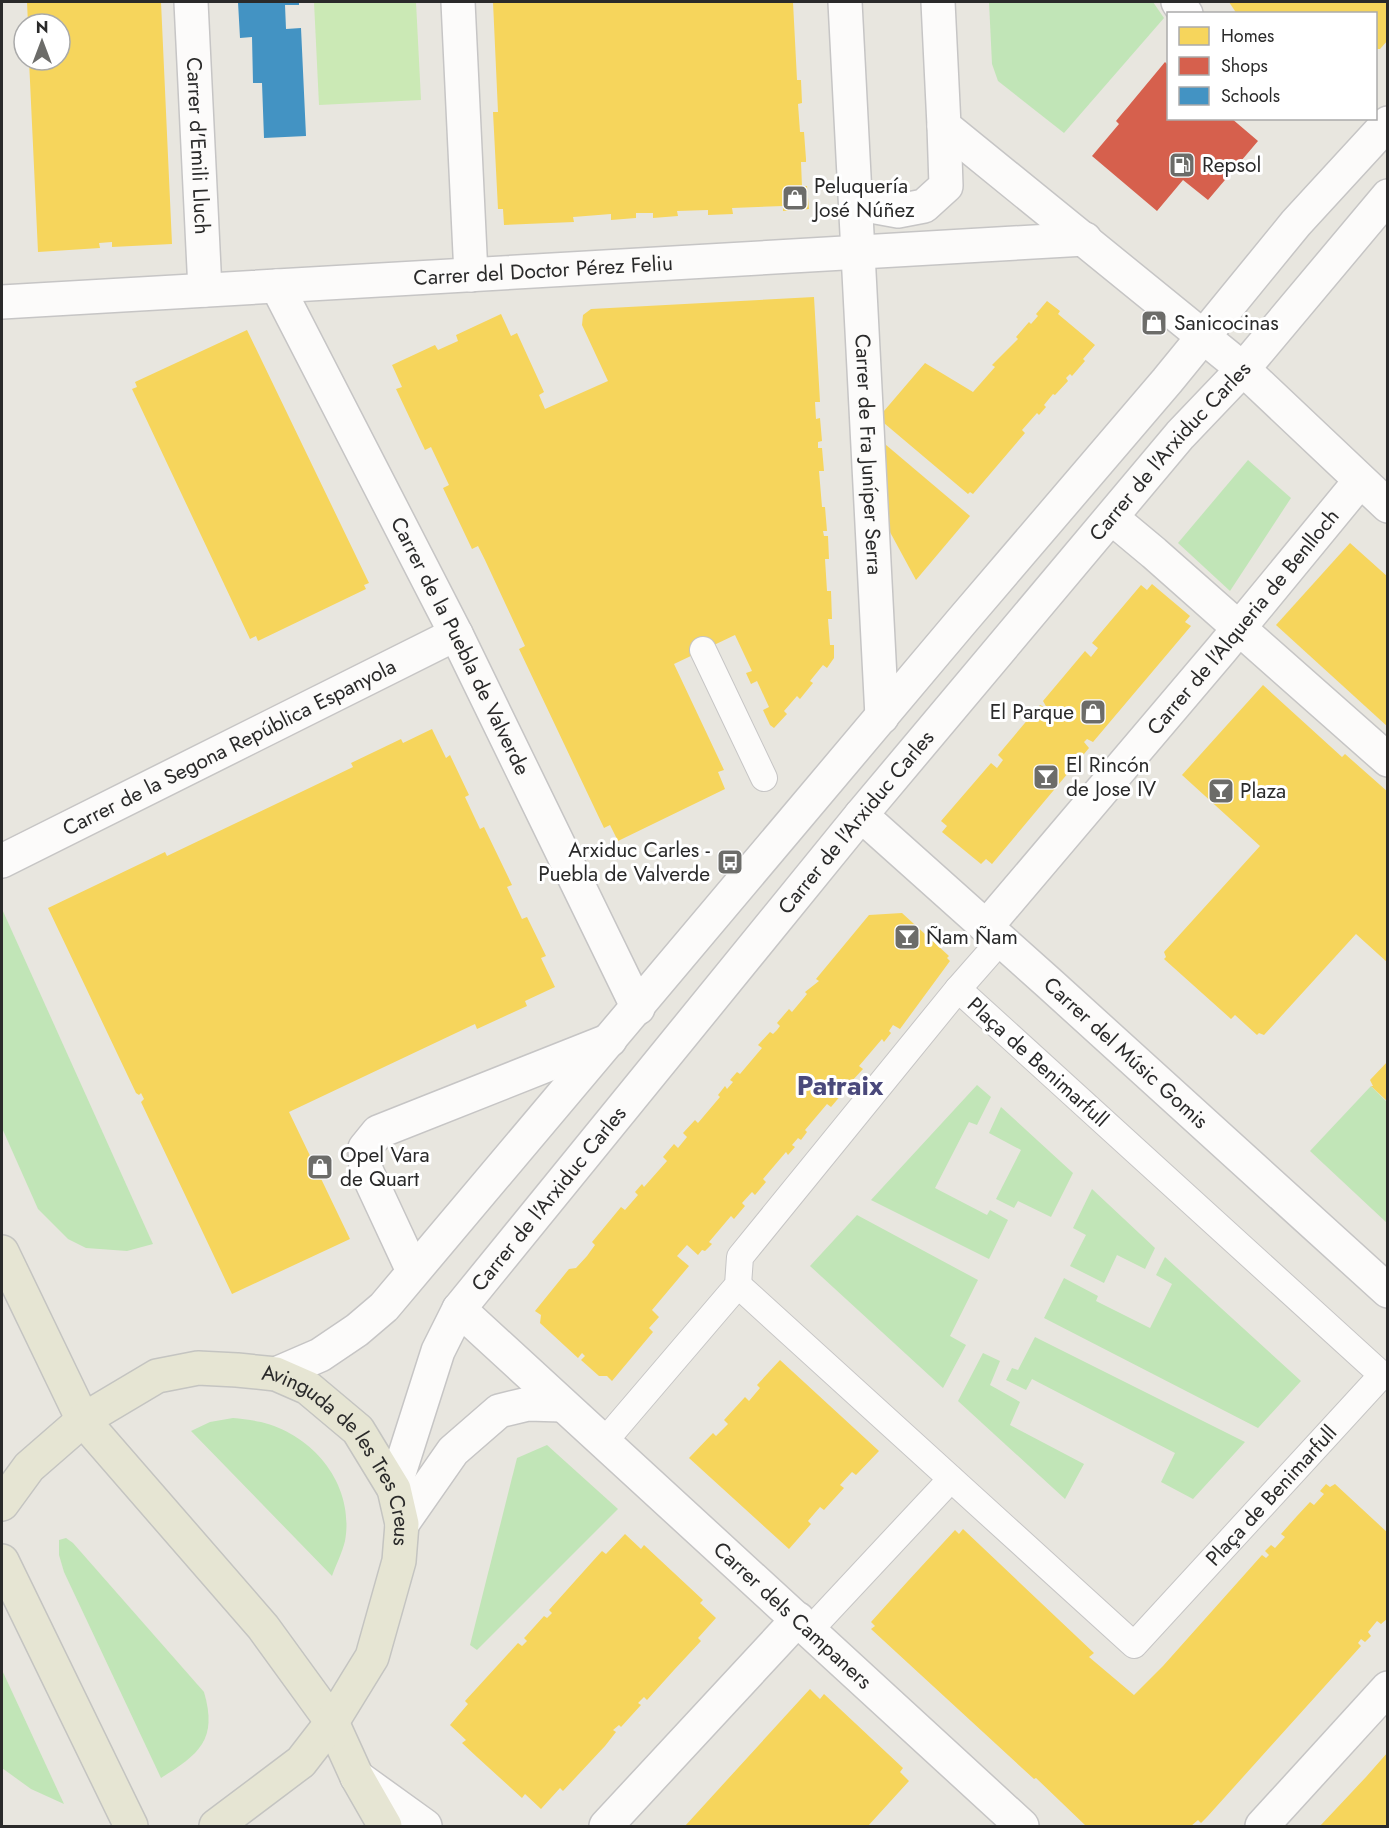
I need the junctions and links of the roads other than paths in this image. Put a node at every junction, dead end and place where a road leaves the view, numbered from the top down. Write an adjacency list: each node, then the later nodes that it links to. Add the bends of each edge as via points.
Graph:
1 (191, 2): 14 (street, Carrer d'Emili Lluch)
2 (458, 2): 12 (street)
3 (845, 2): 8 (street, Carrer de Fra Juníper Serra)
4 (938, 2): 7 (street)
5 (1377, 110): 6 (street)
6 (1388, 122): 16 (street, via 1296,223)
7 (944, 126): 8 (street, via 946,186 924,206 898,211 876,207); 10 (street)
8 (855, 191): 11 (street, Carrer de Fra Juníper Serra)
9 (1388, 196): 17 (street, Carrer de l'Arxiduc Carles)
10 (1085, 239): 11 (street, Carrer del Doctor Pérez Feliu); 16 (street)
11 (858, 252): 12 (street, Carrer del Doctor Pérez Feliu); 24 (street, Carrer de Fra Juníper Serra)
12 (471, 275): 13 (street, Carrer del Doctor Pérez Feliu)
13 (277, 286): 14 (street, Carrer del Doctor Pérez Feliu); 22 (street, Carrer de la Puebla de Valverde)
14 (205, 290): 15 (street, Carrer del Doctor Pérez Feliu)
15 (2, 302)
16 (1203, 337): 17 (street); 24 (street)
17 (1243, 369): 18 (street); 20 (street, Carrer de l'Arxiduc Carles, via 1180,435)
18 (1360, 481): 19 (street); 21 (street, Carrer de l'Alqueria de Benlloch)
19 (1388, 506)
20 (1112, 518): 21 (street); 27 (street, Carrer de l'Arxiduc Carles)
21 (1239, 628): 25 (street); 29 (street, Carrer de l'Alqueria de Benlloch)
22 (456, 634): 28 (street, Carrer de la Segona República Espanyola); 31 (street, Carrer de la Puebla de Valverde)
23 (703, 650): 26 (street)
24 (882, 717): 31 (street)
25 (1388, 760)
26 (764, 778)
27 (861, 815): 29 (street, Carrer del Músic Gomis); 37 (street, Carrer de l'Arxiduc Carles)
28 (2, 861)
29 (994, 934): 30 (street, Plaça de Benimarfull); 36 (street, Carrer del Músic Gomis)
30 (958, 989): 35 (street, Plaça de Benimarfull, via 741,1257); 42 (street, Plaça de Benimarfull, via 1382,1375 1134,1646)
31 (638, 1008): 32 (street)
32 (610, 1040): 34 (street); 34 (street, via 378,1132 365,1148 366,1170)
33 (2, 1252): 40 (main road)
34 (413, 1271): 38 (street, via 384,1307 357,1330 320,1355)
35 (738, 1285): 41 (street); 42 (street, Plaça de Benimarfull)
36 (1388, 1291)
37 (459, 1310): 39 (street, Carrer dels Campaners); 43 (street, Carrer de l'Arxiduc Carles, via 438,1351)
38 (276, 1374): 40 (main road, Avinguda de les Tres Creus, via 198,1368 157,1376); 43 (main road, Avinguda de les Tres Creus, via 308,1388 358,1430)
39 (562, 1405): 41 (street, Carrer dels Campaners); 45 (street, via 528,1404 499,1411 453,1451)
40 (83, 1420): 44 (main road, Avinguda de les Tres Creus, via 29,1467); 49 (main road, via 263,1627)
41 (603, 1443): 47 (street, Carrer dels Campaners)
42 (951, 1479): 47 (street)
43 (394, 1489): 45 (main road, Avinguda de les Tres Creus)
44 (2, 1504)
45 (402, 1524): 49 (main road, Avinguda de les Tres Creus, via 399,1561 372,1657)
46 (2, 1561): 51 (main road)
47 (804, 1625): 55 (street); 56 (street, Carrer dels Campaners)
48 (1388, 1688): 57 (street)
49 (332, 1722): 50 (main road); 52 (main road, Avinguda de les Tres Creus, via 301,1762)
50 (357, 1777): 53 (main road); 54 (street)
51 (132, 1827)
52 (216, 1827)
53 (385, 1827)
54 (425, 1827)
55 (606, 1827)
56 (1022, 1827)
57 (1262, 1827)

